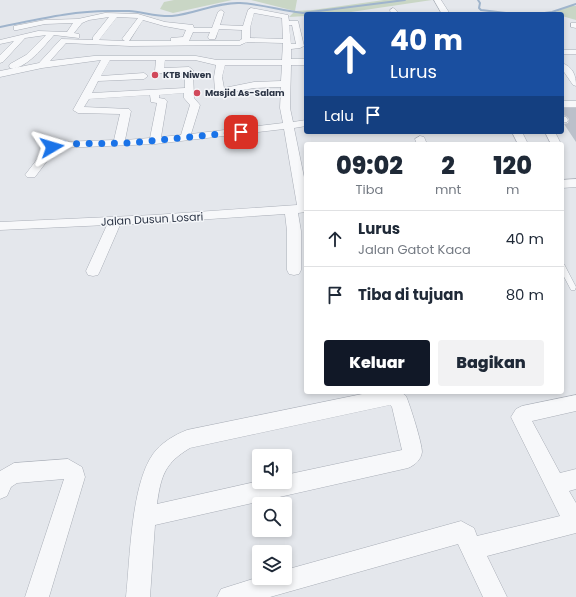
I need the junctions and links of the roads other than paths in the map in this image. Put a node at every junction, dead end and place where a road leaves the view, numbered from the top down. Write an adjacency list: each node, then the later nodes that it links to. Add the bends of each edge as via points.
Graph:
1 (437, 0): 3 (street)
2 (221, 12): 8 (street)
3 (445, 12)
4 (115, 15): 5 (street); 6 (street); 18 (street)
5 (142, 17): 11 (street); 17 (street)
6 (79, 21): 9 (street, via 45,22); 16 (street)
7 (286, 23): 14 (street, via 285,17 274,18 250,10); 21 (street); 21 (street, via 295,23 300,46)
8 (216, 29): 10 (street); 14 (street); 20 (street)
9 (10, 30)
10 (190, 30): 11 (street, via 190,27); 11 (street, via 184,40)
11 (160, 32): 17 (street)
12 (273, 33): 14 (street)
13 (50, 34): 15 (street); 16 (street); 35 (street, via 21,63)
14 (246, 34): 20 (street, via 240,43); 21 (street)
15 (22, 37): 19 (street); 28 (street)
16 (67, 37): 18 (street); 33 (street)
17 (126, 39): 18 (street)
18 (95, 41): 20 (street); 27 (street)
19 (0, 42)
20 (205, 44): 26 (street)
21 (287, 44): 31 (street)
22 (564, 52): 23 (street)
23 (576, 52)
24 (107, 58): 25 (street); 27 (street); 38 (street)
25 (161, 58): 26 (street); 42 (street, via 159,71 189,70)
26 (196, 58): 29 (street)
27 (80, 59): 33 (street)
28 (0, 60)
29 (221, 62): 30 (street); 39 (street, via 218,77 220,91)
30 (244, 62): 31 (street); 39 (street)
31 (286, 62): 32 (street); 41 (street)
32 (304, 62)
33 (42, 65): 36 (street)
34 (564, 67): 40 (street)
35 (0, 69)
36 (0, 74)
37 (144, 76): 38 (street)
38 (95, 79): 44 (street)
39 (248, 79): 41 (street)
40 (576, 83)
41 (286, 84): 48 (street, via 285,108)
42 (189, 90): 43 (street); 49 (street, via 189,98 195,105)
43 (156, 92): 44 (street); 50 (street, via 154,100 162,101)
44 (86, 96): 51 (street, via 79,110 126,111)
45 (564, 104): 46 (street)
46 (576, 104)
47 (304, 123): 48 (street)
48 (288, 125): 49 (street); 53 (street)
49 (184, 138): 50 (street)
50 (155, 141): 51 (street)
51 (119, 143): 52 (street, via 54,146)
52 (31, 175)
53 (303, 182): 56 (street)
54 (576, 183): 55 (street)
55 (564, 184)
56 (301, 209): 57 (street, Jalan Dusun Losari); 59 (street, via 294,231)
57 (115, 221): 58 (street, Jalan Dusun Losari); 61 (street)
58 (0, 226)
59 (294, 270)
60 (564, 270): 62 (lane)
61 (93, 271)
62 (573, 288)
63 (576, 403): 65 (street, via 520,417)
64 (576, 479): 65 (street)
65 (555, 484): 68 (street)
66 (0, 488): 70 (street, via 4,480 14,473 68,469 74,474)
67 (144, 518): 67 (street, via 408,458 412,449 400,402 392,396 187,439 172,448 160,461 151,478); 71 (street)
68 (576, 524): 69 (street)
69 (473, 548): 72 (street, via 461,532); 73 (street)
70 (37, 597)
71 (138, 597)
72 (229, 597)
73 (495, 597)

